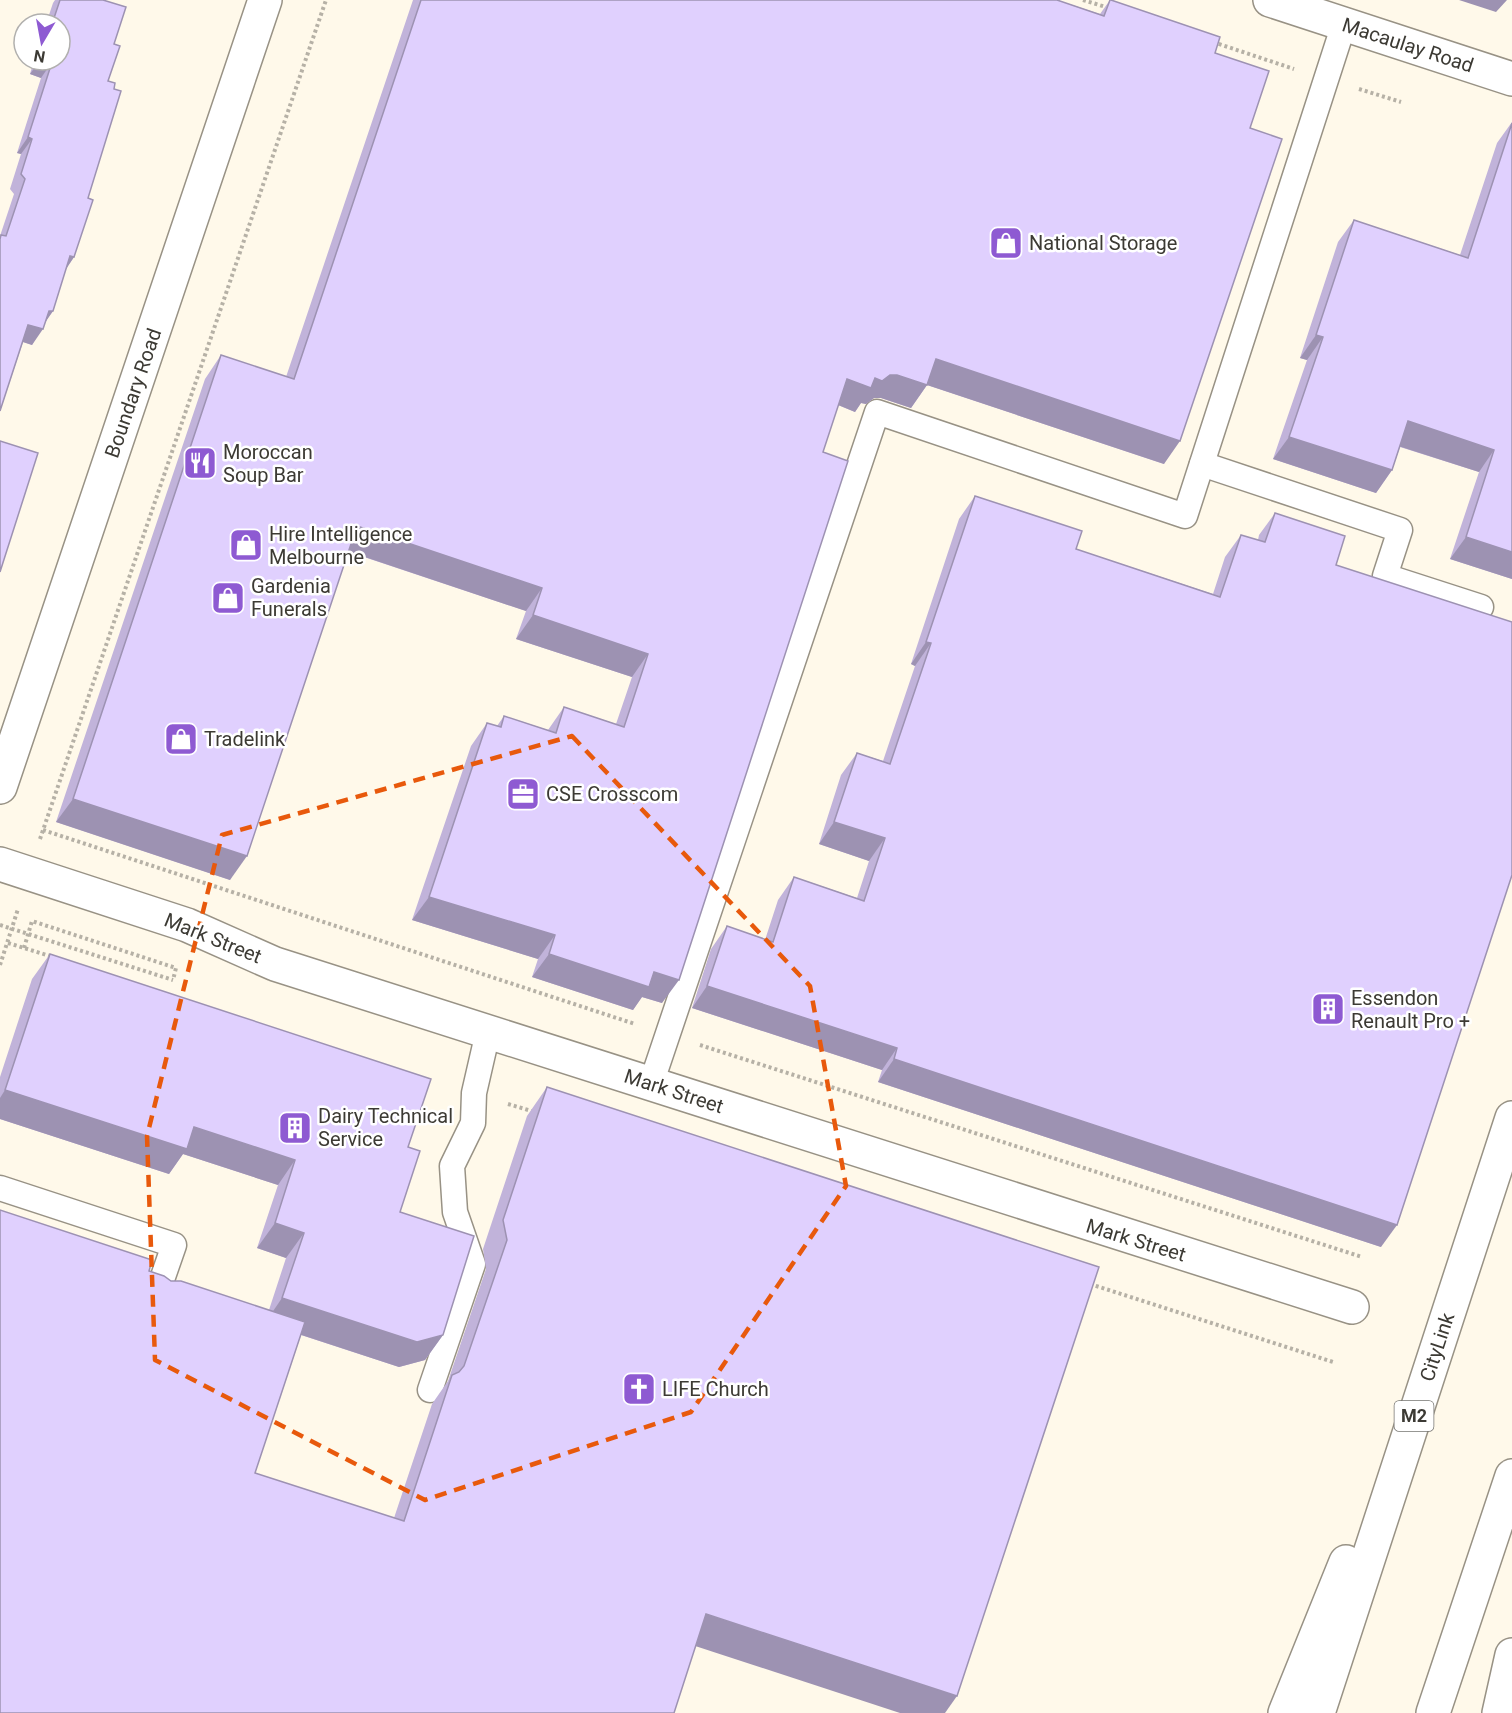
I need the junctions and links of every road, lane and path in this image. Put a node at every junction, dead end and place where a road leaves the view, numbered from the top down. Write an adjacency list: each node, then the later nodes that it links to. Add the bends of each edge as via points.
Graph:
1 (265, 0): 13 (main road, Boundary Road)
2 (326, 0): 14 (path)
3 (1083, 0): 5 (path)
4 (1270, 0): 6 (main road, Macaulay Road)
5 (1116, 11)
6 (1344, 24): 8 (lane); 9 (main road, Macaulay Road)
7 (1205, 40): 8 (path)
8 (1327, 79): 10 (path); 11 (lane)
9 (1512, 79)
10 (1401, 102)
11 (1202, 464): 12 (lane, via 1400,530 1385,576); 22 (lane, via 1185,516 877,412)
12 (1481, 607)
13 (0, 787)
14 (43, 830): 15 (path); 22 (path)
15 (15, 869): 17 (path); 21 (main road, Mark Street, via 187,925 275,963)
16 (0, 925): 18 (path, bridge, via 172,980 176,968 32,921)
17 (8, 943): 18 (path); 20 (path)
18 (24, 948): 19 (path)
19 (57, 958)
20 (0, 965)
21 (488, 1032): 23 (main road, Mark Street); 24 (lane)
22 (668, 1035): 23 (lane); 28 (path)
23 (651, 1084): 32 (main road, Mark Street)
24 (474, 1093): 25 (path); 34 (lane, via 473,1123 452,1166 455,1212 473,1264)
25 (542, 1114)
26 (1512, 1119): 30 (main road, CityLink / M2)
27 (0, 1188): 31 (lane, via 174,1245)
28 (1362, 1257)
29 (1087, 1283): 33 (path)
30 (1454, 1295): 37 (main road); 38 (main road, CityLink / M2)
31 (156, 1297)
32 (1352, 1306)
33 (1333, 1362)
34 (430, 1390)
35 (1512, 1476): 39 (main road)
36 (1512, 1655): 40 (main road)
37 (1285, 1713)
38 (1318, 1713)
39 (1433, 1713)
40 (1499, 1713)

